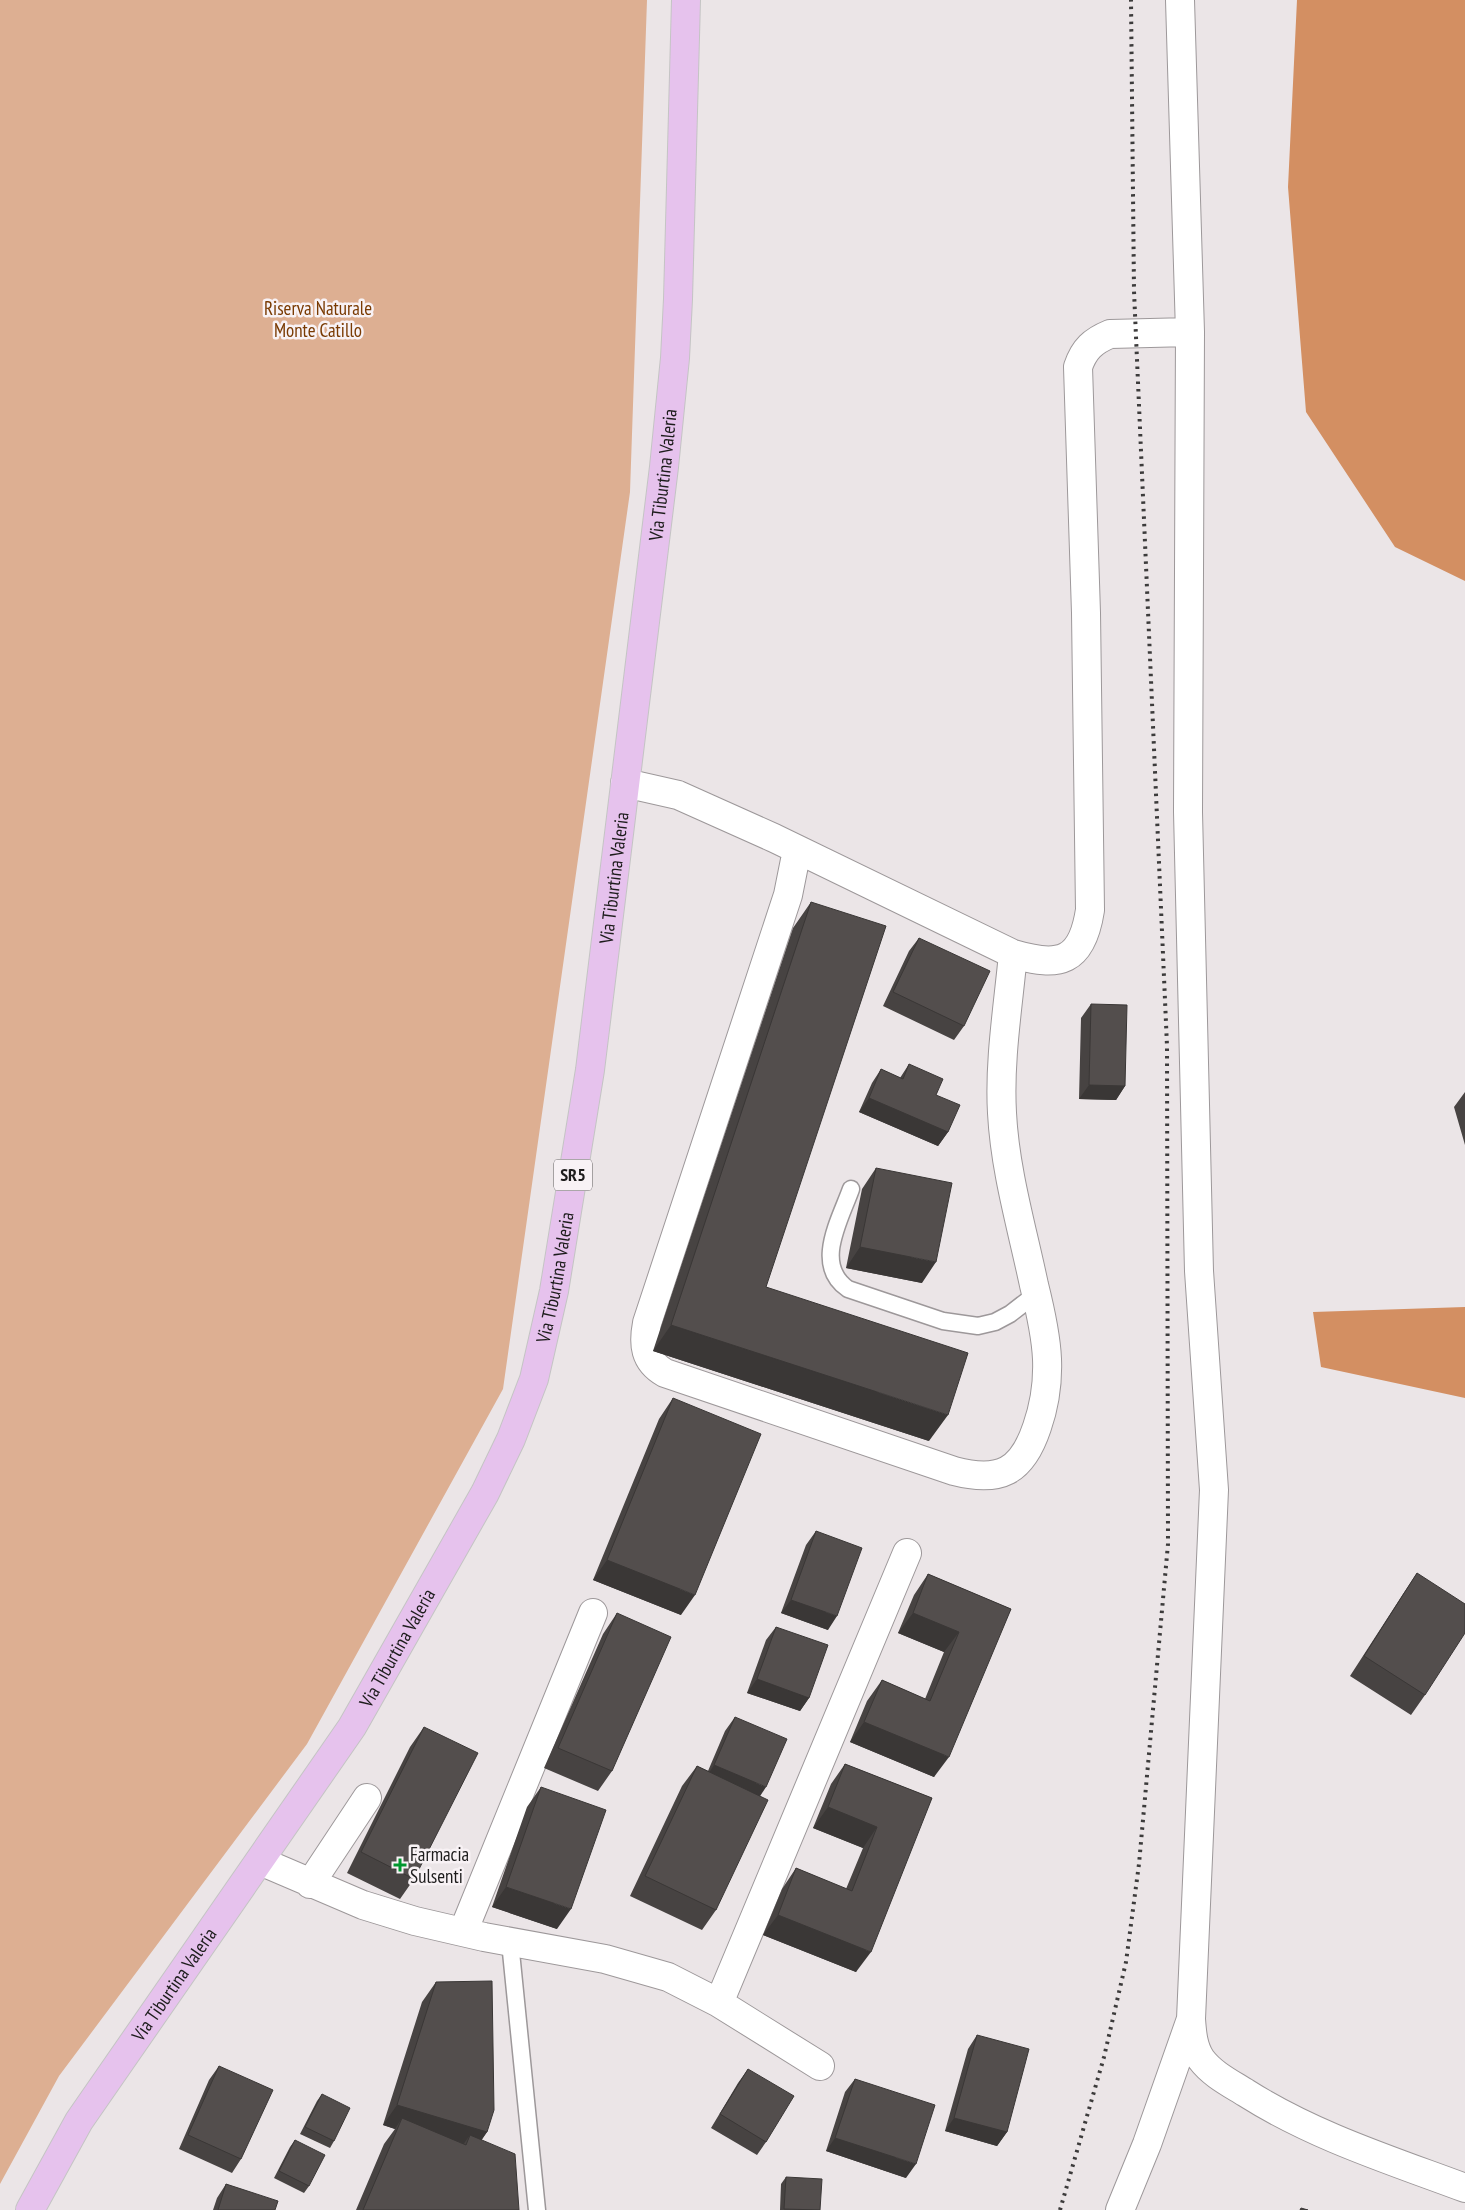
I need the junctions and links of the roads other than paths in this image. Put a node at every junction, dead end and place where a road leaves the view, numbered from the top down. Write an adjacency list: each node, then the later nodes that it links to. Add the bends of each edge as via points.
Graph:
1 (686, 0): 4 (main road, Via Tiburtina Valeria / SR5, via 675,358)
2 (1180, 0): 3 (street)
3 (1190, 332): 6 (street, via 1110,334 1089,347 1078,367 1086,613 1090,910 1083,940 1067,957 1043,961); 17 (street, via 1188,812 1199,1271 1214,1490)
4 (625, 783): 5 (street, via 678,796); 12 (main road, Via Tiburtina Valeria / SR5, via 590,1070 554,1291 534,1379 511,1439 471,1520 352,1727)
5 (797, 850): 6 (street); 8 (street, via 788,895 648,1323 646,1356 665,1373 954,1471 993,1475 1021,1461 1033,1441 1043,1410 1047,1358)
6 (1013, 954): 8 (street, via 1002,1113 1008,1163)
7 (851, 1189): 8 (lane, via 830,1254 833,1274 848,1289 943,1321 978,1326 1010,1314)
8 (1036, 1294)
9 (907, 1553): 16 (street)
10 (593, 1613): 14 (street)
11 (367, 1798): 13 (street)
12 (260, 1861): 13 (street); 20 (main road, Via Tiburtina Valeria / SR5, via 79,2121)
13 (310, 1884): 14 (street, via 414,1921)
14 (463, 1932): 15 (street)
15 (510, 1942): 16 (street, via 636,1967 682,1983); 21 (lane)
16 (719, 2003): 18 (street)
17 (1191, 2019): 19 (street, via 1194,2041 1202,2061 1218,2076 1263,2104 1336,2140); 22 (street)
18 (820, 2066)
19 (1465, 2188)
20 (35, 2209)
21 (537, 2210)
22 (1120, 2210)

